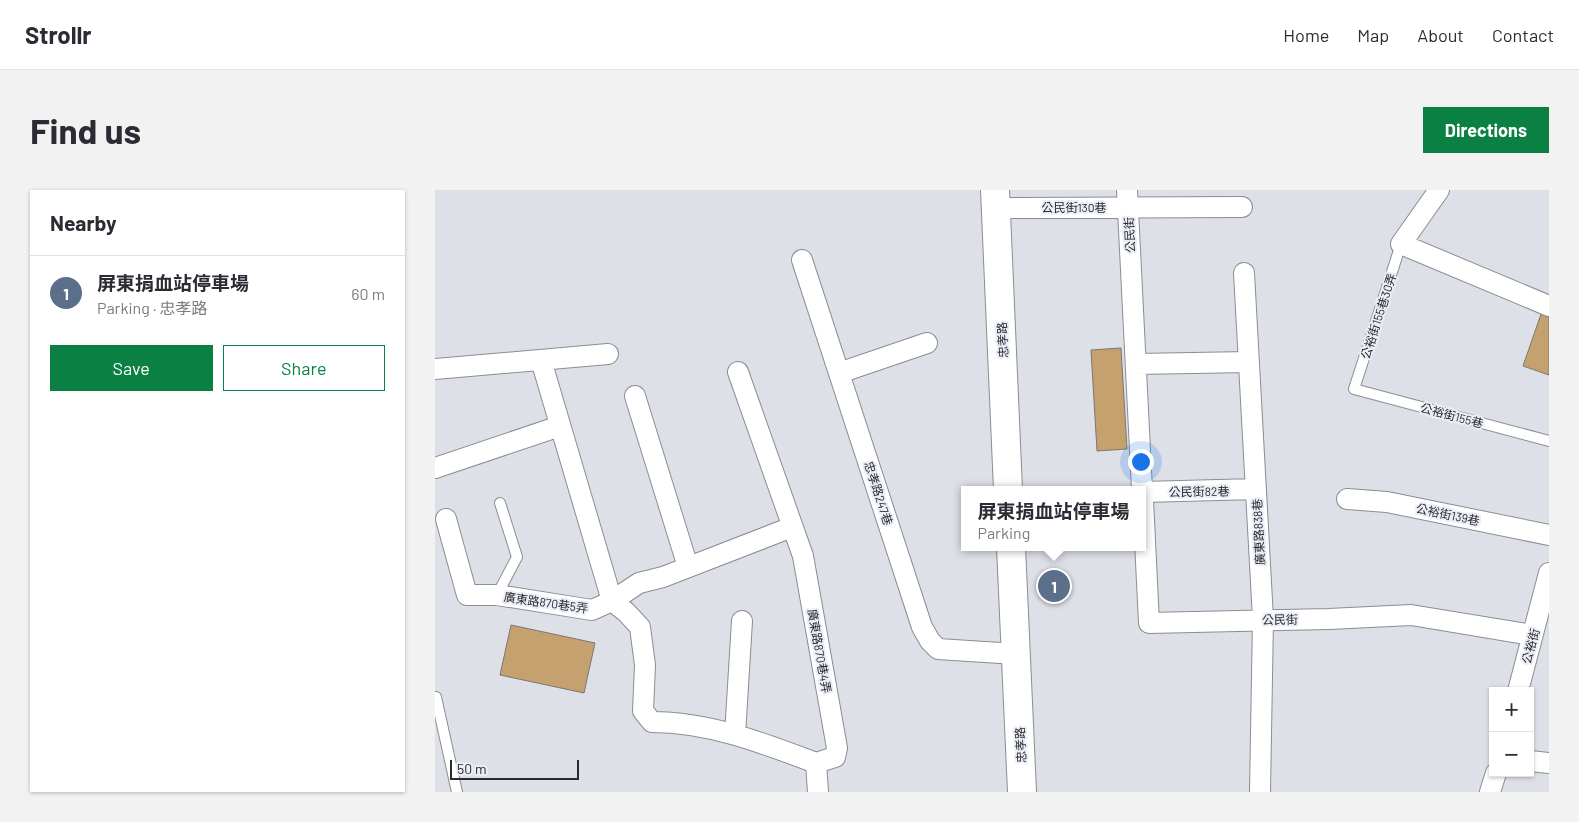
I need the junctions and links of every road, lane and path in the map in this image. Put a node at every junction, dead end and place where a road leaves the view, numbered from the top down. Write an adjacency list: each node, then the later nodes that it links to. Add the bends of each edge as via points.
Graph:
1 (1439, 190): 5 (street)
2 (1127, 198): 3 (street, 公民街130巷); 4 (street, 公民街130巷); 13 (street, 公民街)
3 (995, 199): 22 (main road, 忠孝路)
4 (1242, 207)
5 (1401, 244): 8 (street); 17 (lane, 公裕街155巷30弄)
6 (802, 260): 16 (street, 忠孝路247巷)
7 (1244, 273): 12 (street, 廣東路838巷)
8 (1549, 306)
9 (927, 343): 16 (street)
10 (608, 354): 11 (street)
11 (541, 360): 14 (street); 19 (street)
12 (1249, 362): 13 (street); 24 (street, 廣東路838巷)
13 (1136, 364): 23 (street, 公民街)
14 (435, 369)
15 (738, 372): 29 (street, 廣東路870巷4弄)
16 (839, 373): 40 (street, 忠孝路247巷, via 922,626 930,641 938,649)
17 (1354, 389): 20 (lane, 公裕街155巷)
18 (635, 396): 33 (street)
19 (560, 426): 21 (street); 36 (street)
20 (1549, 441)
21 (435, 468)
22 (1008, 486)
23 (1143, 486)
24 (1256, 489): 25 (street, 公民街82巷); 37 (street, 廣東路838巷)
25 (1146, 491)
26 (1347, 499): 30 (street, 公裕街139巷, via 1387,502)
27 (500, 503): 35 (lane, 廣東路870巷5弄, via 517,557)
28 (446, 519): 35 (street, 廣東路870巷5弄, via 467,595)
29 (792, 527): 33 (street); 45 (street, 廣東路870巷4弄, via 803,556 837,748 835,757)
30 (1549, 535)
31 (1011, 551): 40 (main road, 忠孝路)
32 (1145, 551): 37 (street, 公民街, via 1149,623)
33 (688, 567): 36 (street, via 639,583)
34 (1549, 573): 39 (street, 公裕街)
35 (497, 595): 36 (street, 廣東路870巷5弄, via 592,610)
36 (612, 601): 43 (street, via 640,626 645,665 643,712 652,722 703,726)
37 (1263, 619): 39 (street, 公民街, via 1411,615); 51 (street, 廣東路838巷)
38 (742, 621): 43 (street)
39 (1532, 635): 41 (street, 公裕街)
40 (1016, 654): 50 (main road, 忠孝路)
41 (1519, 687)
42 (436, 697): 48 (lane)
43 (735, 735): 45 (street)
44 (1534, 761): 46 (street)
45 (816, 763): 49 (street)
46 (1549, 763)
47 (1495, 777): 52 (street)
48 (457, 792)
49 (818, 792)
50 (1022, 792)
51 (1260, 792)
52 (1490, 792)

